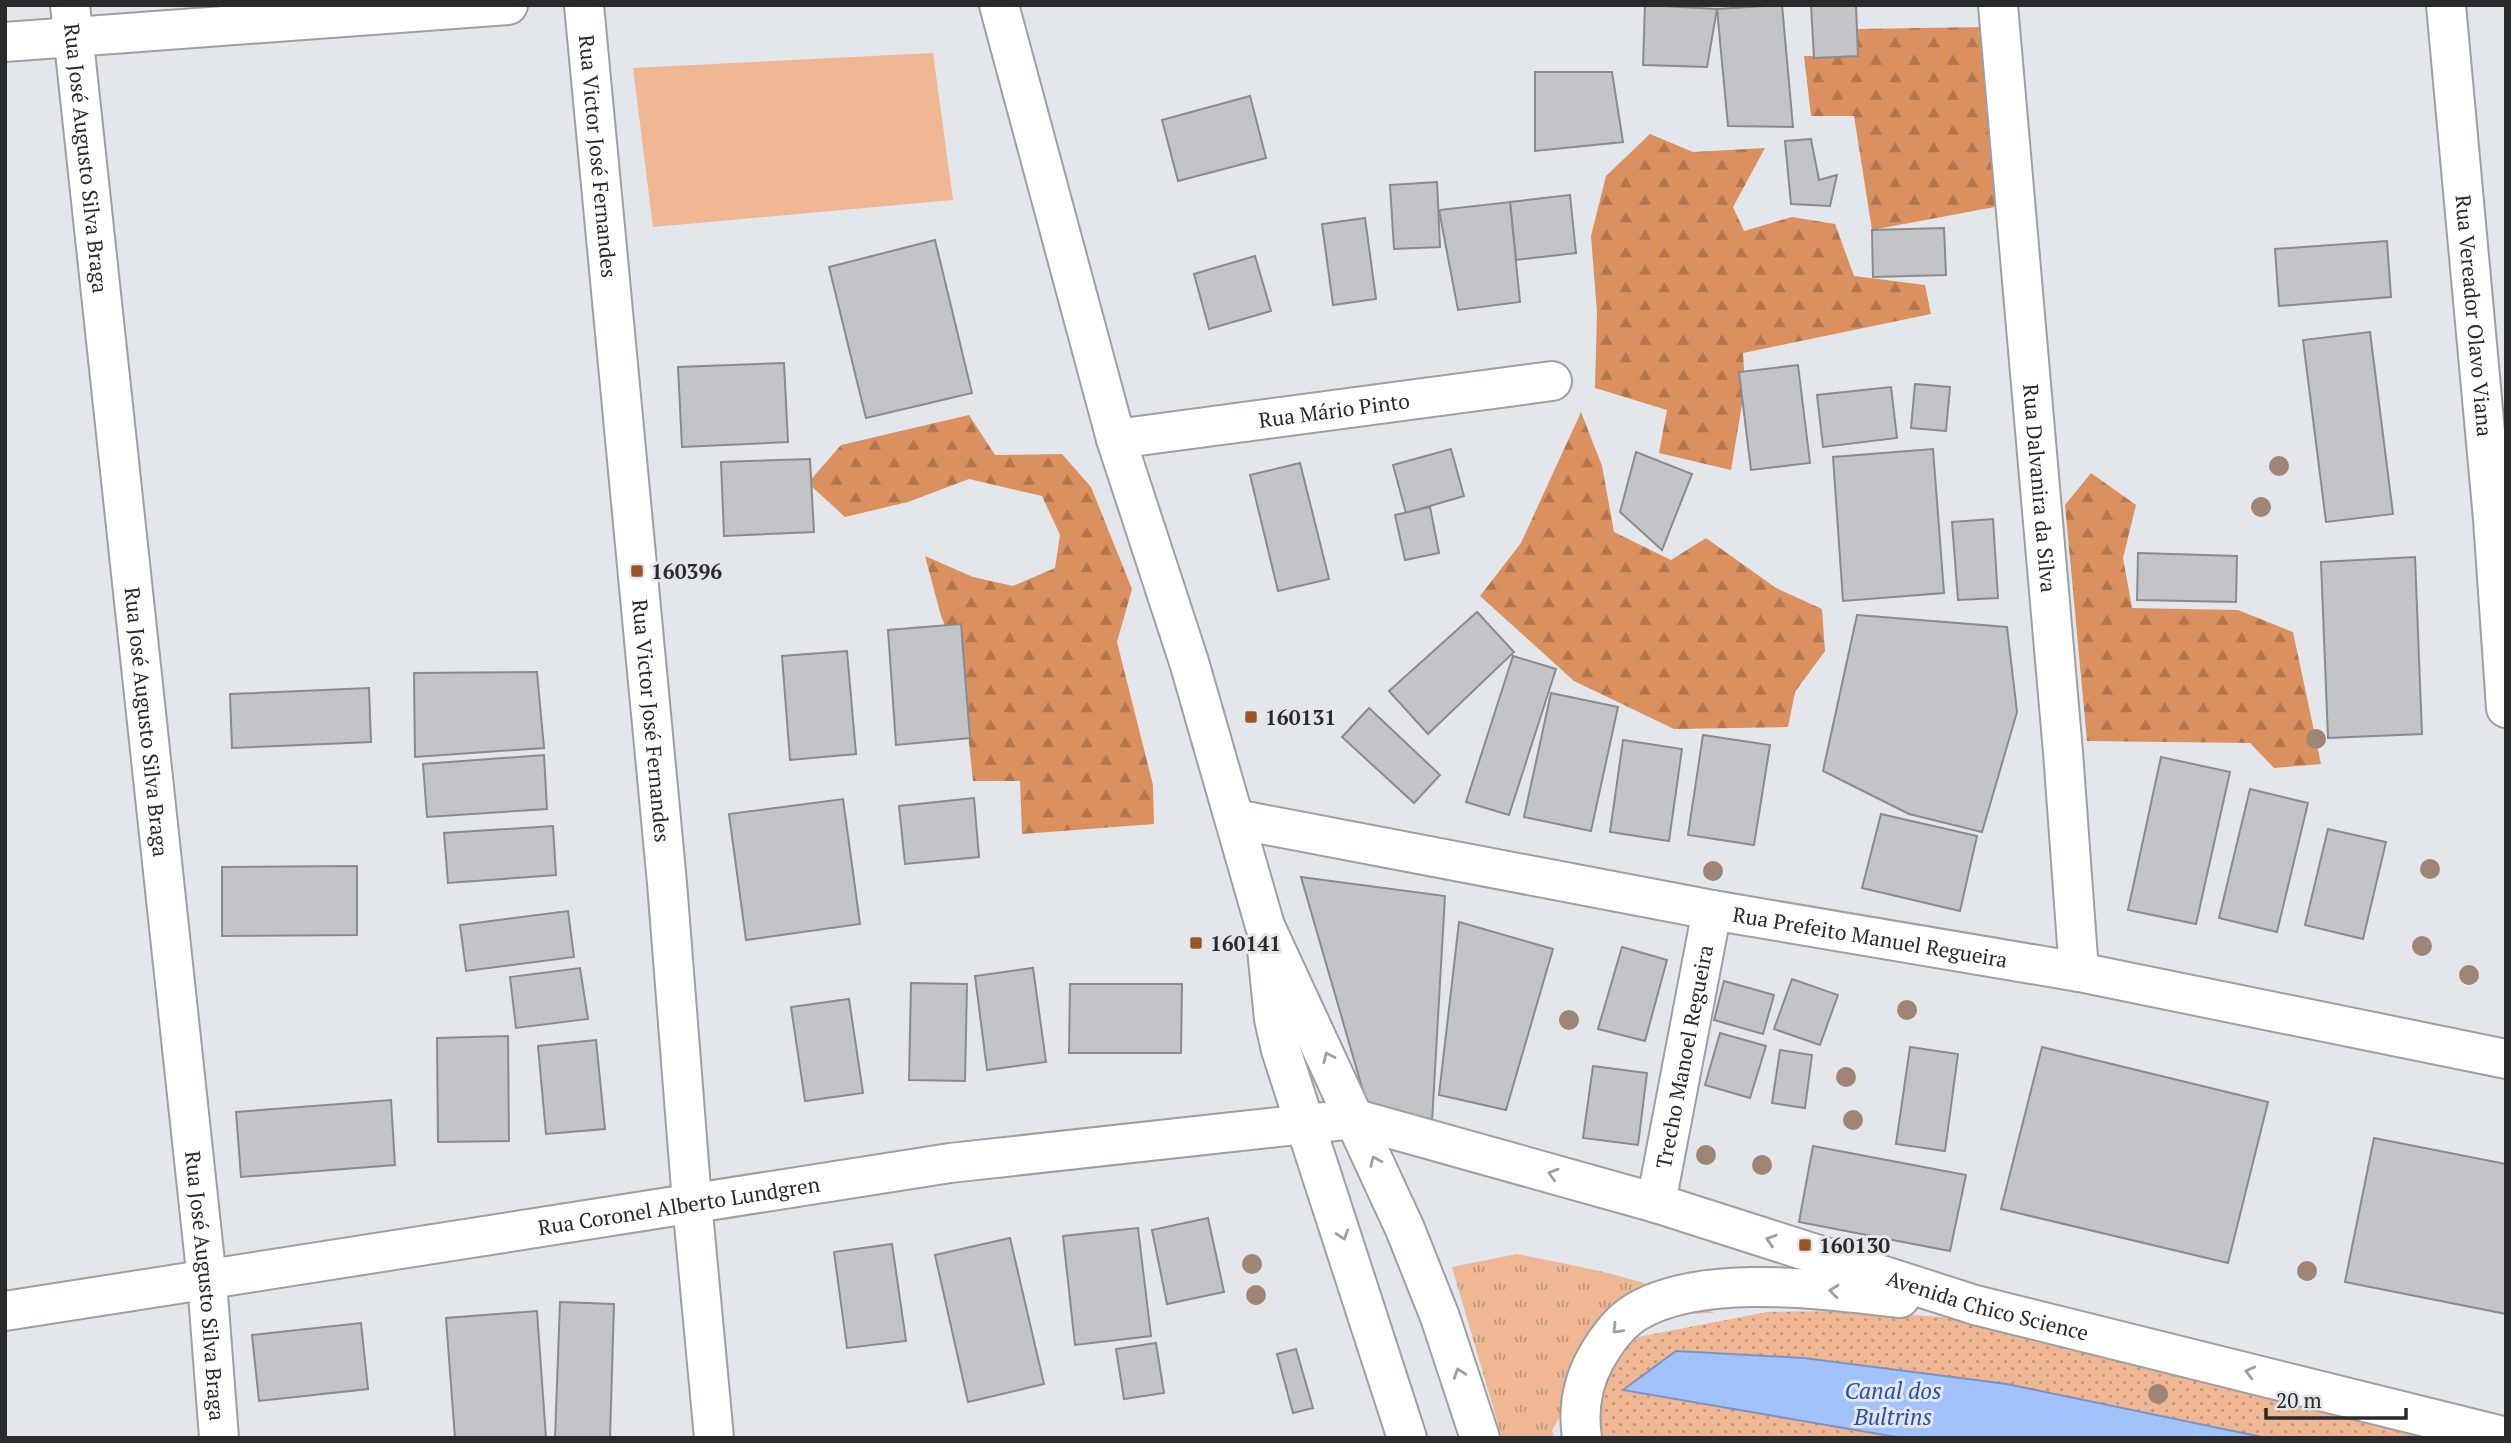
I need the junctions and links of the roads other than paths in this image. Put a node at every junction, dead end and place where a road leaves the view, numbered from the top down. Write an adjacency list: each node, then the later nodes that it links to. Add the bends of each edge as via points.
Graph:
1 (508, 5): 6 (street)
2 (583, 5): 18 (street, Rua Victor José Fernandes, via 667,883)
3 (999, 5): 9 (street)
4 (1998, 5): 14 (street, Rua Dalvanira da Silva)
5 (2446, 5): 10 (street, Rua Vereador Olavo Viana)
6 (72, 21): 7 (street); 20 (street, Rua José Augusto Silva Braga)
7 (5, 42)
8 (1552, 381): 9 (street, Rua Mário Pinto)
9 (1116, 439): 11 (street)
10 (2506, 708)
11 (1235, 819): 12 (street, Rua Prefeito Manuel Regueira); 13 (street)
12 (1712, 910): 14 (street, Rua Prefeito Manuel Regueira); 19 (street, Trecho Manoel Regueira)
13 (1265, 926): 16 (street, one-way to 13); 17 (street, via 1274,1019)
14 (2079, 972): 15 (street, Rua Prefeito Manuel Regueira)
15 (2506, 1059)
16 (1356, 1119): 17 (street, Rua Coronel Alberto Lundgren); 19 (street, Avenida Chico Science, one-way to 16); 27 (street, one-way to 16, via 1440,1317)
17 (1306, 1124): 18 (street, Rua Coronel Alberto Lundgren, via 950,1163); 26 (street, one-way to 26)
18 (692, 1202): 20 (street, Rua Coronel Alberto Lundgren); 25 (street, Rua Victor José Fernandes)
19 (1656, 1203): 21 (street, Avenida Chico Science, one-way to 19)
20 (207, 1281): 22 (street, Rua Coronel Alberto Lundgren); 24 (street, Rua José Augusto Silva Braga)
21 (1975, 1305): 23 (street, Avenida Chico Science, one-way to 21); 28 (street, one-way to 28, via 1756,1288 1664,1300 1636,1312 1603,1345 1588,1372 1581,1399)
22 (5, 1311)
23 (2506, 1437)
24 (219, 1438)
25 (714, 1438)
26 (1408, 1438)
27 (1480, 1438)
28 (1583, 1438)

